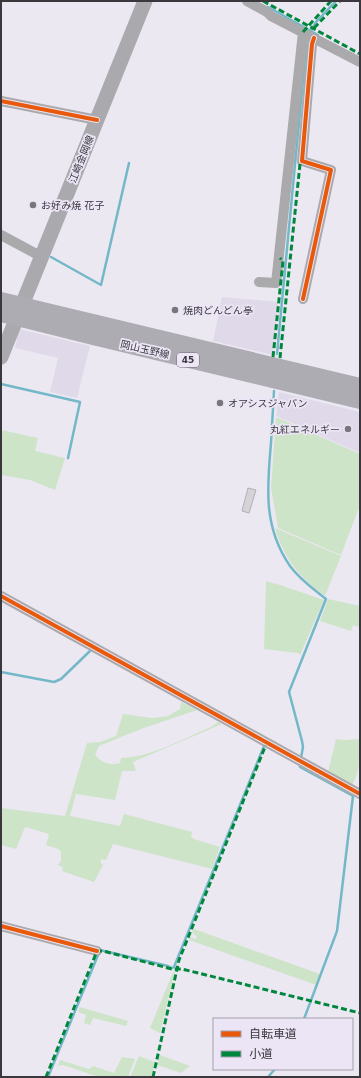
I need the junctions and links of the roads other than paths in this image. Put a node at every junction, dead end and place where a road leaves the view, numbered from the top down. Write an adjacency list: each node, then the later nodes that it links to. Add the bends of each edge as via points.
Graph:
1 (145, 1): 6 (main road, 江崎金岡線)
2 (247, 1): 3 (street)
3 (308, 35): 4 (street); 9 (street, via 276,283); 10 (street, via 312,44 302,161 331,170)
4 (360, 62)
5 (1, 101): 6 (street)
6 (97, 120): 8 (main road, 江崎金岡線)
7 (1, 235): 8 (street)
8 (42, 257): 12 (main road, 江崎金岡線)
9 (259, 282)
10 (303, 299)
11 (1, 300): 12 (main road, 岡山玉野線 / 45)
12 (19, 312): 13 (main road, 岡山玉野線 / 45); 14 (main road, 江崎金岡線); 15 (main road, 岡山玉野線 / 45); 16 (main road, 岡山玉野線 / 45)
13 (1, 314)
14 (1, 357)
15 (360, 386)
16 (360, 401)
17 (1, 596): 18 (street)
18 (360, 794)
19 (1, 926): 20 (street)
20 (97, 951)

